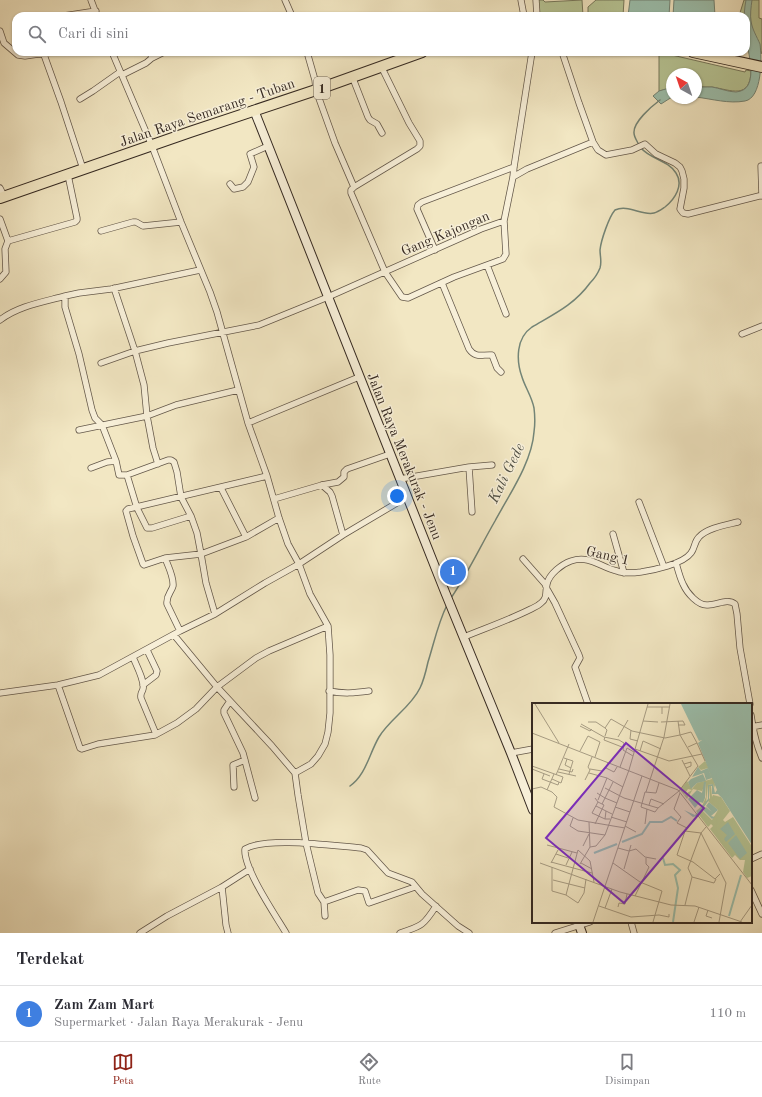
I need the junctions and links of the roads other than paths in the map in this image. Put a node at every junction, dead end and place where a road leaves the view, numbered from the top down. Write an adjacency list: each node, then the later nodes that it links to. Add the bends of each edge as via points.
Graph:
1 (91, 0): 5 (street)
2 (285, 0): 6 (street)
3 (521, 0): 7 (street)
4 (536, 0): 8 (street)
5 (95, 12)
6 (290, 12)
7 (523, 12)
8 (537, 12)
9 (0, 31): 10 (street)
10 (2, 44): 11 (street)
11 (12, 51)
12 (44, 56): 33 (street)
13 (114, 56): 22 (street)
14 (150, 56): 22 (street, via 146,63)
15 (308, 56): 24 (street)
16 (410, 56): 20 (highway, Jalan Raya Semarang - Tuban / 1)
17 (531, 56): 32 (street, Gang Kajongan)
18 (563, 56): 28 (street)
19 (712, 56): 21 (highway)
20 (381, 66): 23 (highway, Jalan Raya Semarang - Tuban / 1); 37 (street, via 420,141 420,146)
21 (762, 67)
22 (121, 74): 25 (street); 29 (street)
23 (352, 76): 24 (highway, Jalan Raya Semarang - Tuban / 1); 27 (street, via 368,117 377,124)
24 (316, 90): 26 (highway, Jalan Raya Semarang - Tuban / 1); 37 (street, via 342,162)
25 (80, 99)
26 (254, 110): 29 (highway, Jalan Raya Semarang - Tuban / 1); 30 (main road, Jalan Raya Merakurak - Jenu)
27 (382, 133)
28 (593, 142): 35 (street); 39 (street, via 598,150 606,155 637,149 645,144 656,154 675,163 680,167 684,178 680,209 683,213 688,214)
29 (152, 146): 33 (highway, Jalan Raya Semarang - Tuban / 1); 42 (street)
30 (268, 146): 36 (street, via 250,154 254,167 247,184 234,189); 53 (main road, Jalan Raya Merakurak - Jenu)
31 (761, 166): 39 (street)
32 (514, 167): 35 (street, Gang Kajongan); 45 (street, via 418,205)
33 (83, 169): 34 (highway, Jalan Raya Semarang - Tuban / 1)
34 (68, 175): 38 (highway, Jalan Raya Semarang - Tuban / 1); 44 (street, via 77,220)
35 (513, 177): 41 (street, Gang Kajongan)
36 (230, 184)
37 (354, 187): 48 (street, via 351,193)
38 (1, 194)
39 (762, 196)
40 (0, 219): 44 (street)
41 (504, 221): 45 (street, Gang Kajongan); 46 (street, via 506,254 503,259)
42 (181, 222): 43 (street, via 143,226 133,222); 47 (street)
43 (101, 231)
44 (8, 241): 49 (street, via 4,249 6,272)
45 (435, 250): 48 (street, Gang Kajongan)
46 (486, 265): 50 (street); 54 (street)
47 (200, 270): 51 (street); 57 (street)
48 (385, 272): 50 (street, via 405,298); 53 (street, Gang Kajongan)
49 (0, 279)
50 (442, 283): 61 (street, via 472,354 492,355)
51 (114, 288): 52 (street); 59 (street)
52 (65, 296): 55 (street, via 24,308); 66 (street, via 65,307 94,418)
53 (328, 297): 57 (street, Gang Kajongan, via 259,325); 62 (main road, Jalan Raya Merakurak - Jenu)
54 (506, 314)
55 (0, 320)
56 (762, 326): 58 (street)
57 (223, 332): 59 (street, Gang Kajongan); 63 (street)
58 (742, 334)
59 (135, 351): 60 (street, Gang Kajongan); 64 (street, via 144,385)
60 (101, 363)
61 (501, 372)
62 (359, 377): 65 (street); 68 (main road, Jalan Raya Merakurak - Jenu)
63 (238, 390): 64 (street, via 176,405); 65 (street)
64 (147, 416): 66 (street); 70 (street)
65 (248, 423): 75 (street)
66 (102, 425): 67 (street); 69 (street)
67 (79, 430)
68 (390, 454): 76 (main road, Jalan Raya Merakurak - Jenu); 77 (street, via 347,468 344,477 338,482)
69 (116, 461): 73 (street); 74 (street, via 119,475)
70 (158, 464): 74 (street); 79 (street, via 168,460 174,462)
71 (492, 465): 72 (street)
72 (469, 467): 76 (street); 84 (street)
73 (91, 468)
74 (127, 475): 83 (street)
75 (267, 476): 78 (street); 81 (street)
76 (400, 479): 80 (main road, Jalan Raya Merakurak - Jenu)
77 (322, 485): 81 (street); 89 (street, via 332,496)
78 (221, 488): 79 (street); 90 (street)
79 (181, 497): 83 (street); 85 (street)
80 (407, 497): 89 (street); 103 (main road, Jalan Raya Merakurak - Jenu)
81 (274, 499): 86 (street)
82 (639, 502): 96 (street)
83 (137, 508): 85 (street, via 149,529); 92 (street, via 126,511 143,564)
84 (472, 512)
85 (191, 516): 91 (street)
86 (279, 518): 90 (street); 94 (street, via 288,544)
87 (738, 522): 95 (street, Gang 1, via 699,536 690,555)
88 (613, 534): 97 (street)
89 (342, 535): 94 (street)
90 (246, 537): 91 (street)
91 (201, 554): 92 (street); 99 (street)
92 (166, 558): 101 (street, via 173,587 167,596 167,604)
93 (523, 559): 98 (street, via 544,581)
94 (299, 564): 99 (street); 100 (street, via 310,594)
95 (676, 564): 96 (street, Gang 1); 114 (street, via 685,588 699,603 708,605 728,601 735,604)
96 (664, 567): 97 (street, Gang 1)
97 (624, 573): 98 (street, Gang 1, via 588,560 570,561 553,574 548,581)
98 (547, 589): 103 (street, Gang 1, via 545,600 537,607); 113 (street, via 580,658 575,667)
99 (215, 614): 101 (street)
100 (328, 626): 108 (street, via 262,655); 109 (street)
101 (180, 631): 102 (street)
102 (174, 635): 104 (street); 108 (street)
103 (464, 637): 119 (main road, Jalan Raya Merakurak - Jenu)
104 (147, 650): 105 (street); 107 (street, via 157,671 156,675)
105 (133, 657): 106 (street, via 99,675); 107 (street)
106 (58, 685): 111 (street); 117 (street, via 80,748)
107 (143, 685): 117 (street, via 141,698)
108 (217, 687): 112 (street); 117 (street, via 177,723)
109 (329, 690): 110 (street, via 351,694); 122 (street, via 330,713 325,744 311,764)
110 (368, 691)
111 (0, 693)
112 (230, 701): 121 (street, via 224,713); 122 (street)
113 (588, 703)
114 (750, 703)
115 (762, 725): 116 (street)
116 (752, 727): 120 (street)
117 (156, 734)
118 (532, 749): 119 (street)
119 (511, 753): 125 (main road, Jalan Raya Merakurak - Jenu)
120 (762, 758)
121 (244, 760): 123 (street, via 233,765); 124 (street)
122 (295, 773): 126 (street)
123 (234, 788)
124 (255, 798)
125 (532, 807)
126 (306, 843): 129 (street, via 279,842 250,846 244,853); 131 (street, via 367,850 388,873 409,880); 133 (street, via 318,893)
127 (762, 854): 128 (street)
128 (752, 859)
129 (250, 869): 130 (street); 141 (street)
130 (222, 887): 139 (street); 140 (street)
131 (416, 887): 133 (street, via 369,903 365,891 362,890); 134 (street)
132 (752, 892): 135 (street)
133 (324, 902): 136 (street)
134 (436, 906): 142 (street, via 426,922); 143 (street)
135 (762, 914)
136 (325, 916)
137 (631, 923): 145 (street)
138 (580, 927): 144 (street)
139 (140, 933)
140 (228, 933)
141 (286, 933)
142 (400, 933)
143 (469, 933)
144 (555, 933)
145 (634, 933)

